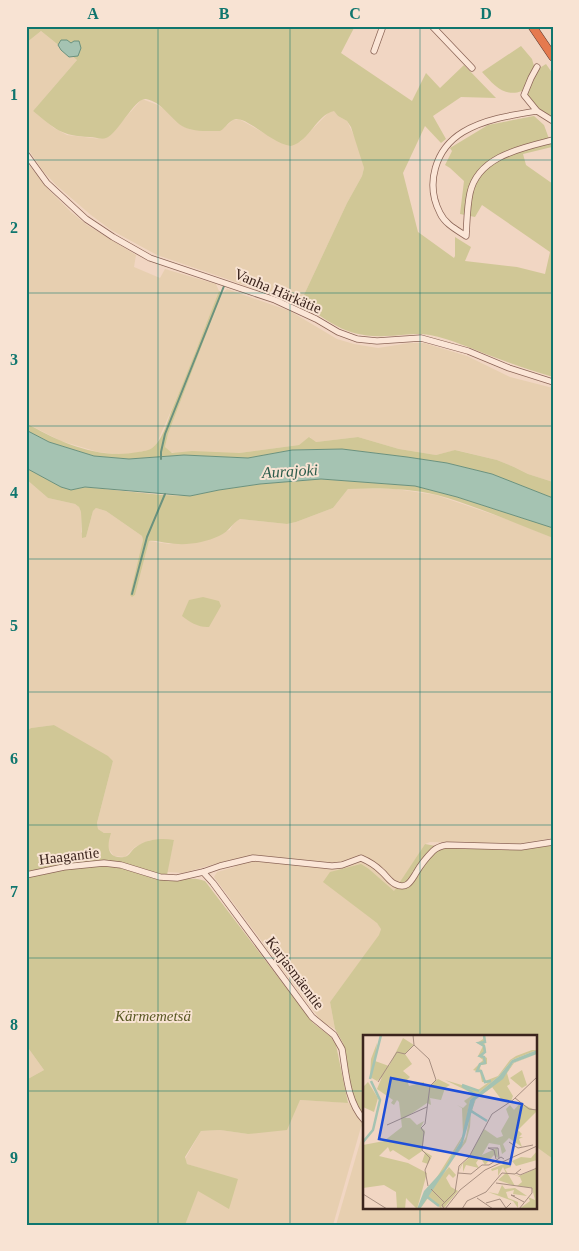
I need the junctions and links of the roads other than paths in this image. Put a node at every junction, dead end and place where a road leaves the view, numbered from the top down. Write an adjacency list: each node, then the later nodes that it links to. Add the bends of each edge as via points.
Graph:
1 (382, 26): 4 (street)
2 (432, 26): 7 (street)
3 (532, 26): 5 (highway)
4 (374, 51)
5 (553, 58)
6 (538, 67): 8 (street, via 524,95)
7 (472, 68)
8 (537, 110): 9 (street); 10 (street, via 480,124 447,144 434,170 432,184 445,221 466,236 470,193 477,175 506,153)
9 (553, 121)
10 (553, 140)
11 (26, 154): 12 (street, Vanha Härkätie, via 47,183 86,218 150,258 275,300 357,339 421,338 468,351)
12 (553, 382)
13 (553, 842): 14 (street, Haagantie, via 521,847 439,847 415,873 412,881 402,886 396,885 361,858 342,865 322,866 253,858)
14 (203, 872): 15 (street, Haagantie, via 178,878 160,877 104,863 64,866); 16 (street, Karjasmäentie, via 312,1018 338,1040 352,1103)
15 (26, 875)
16 (363, 1119)

